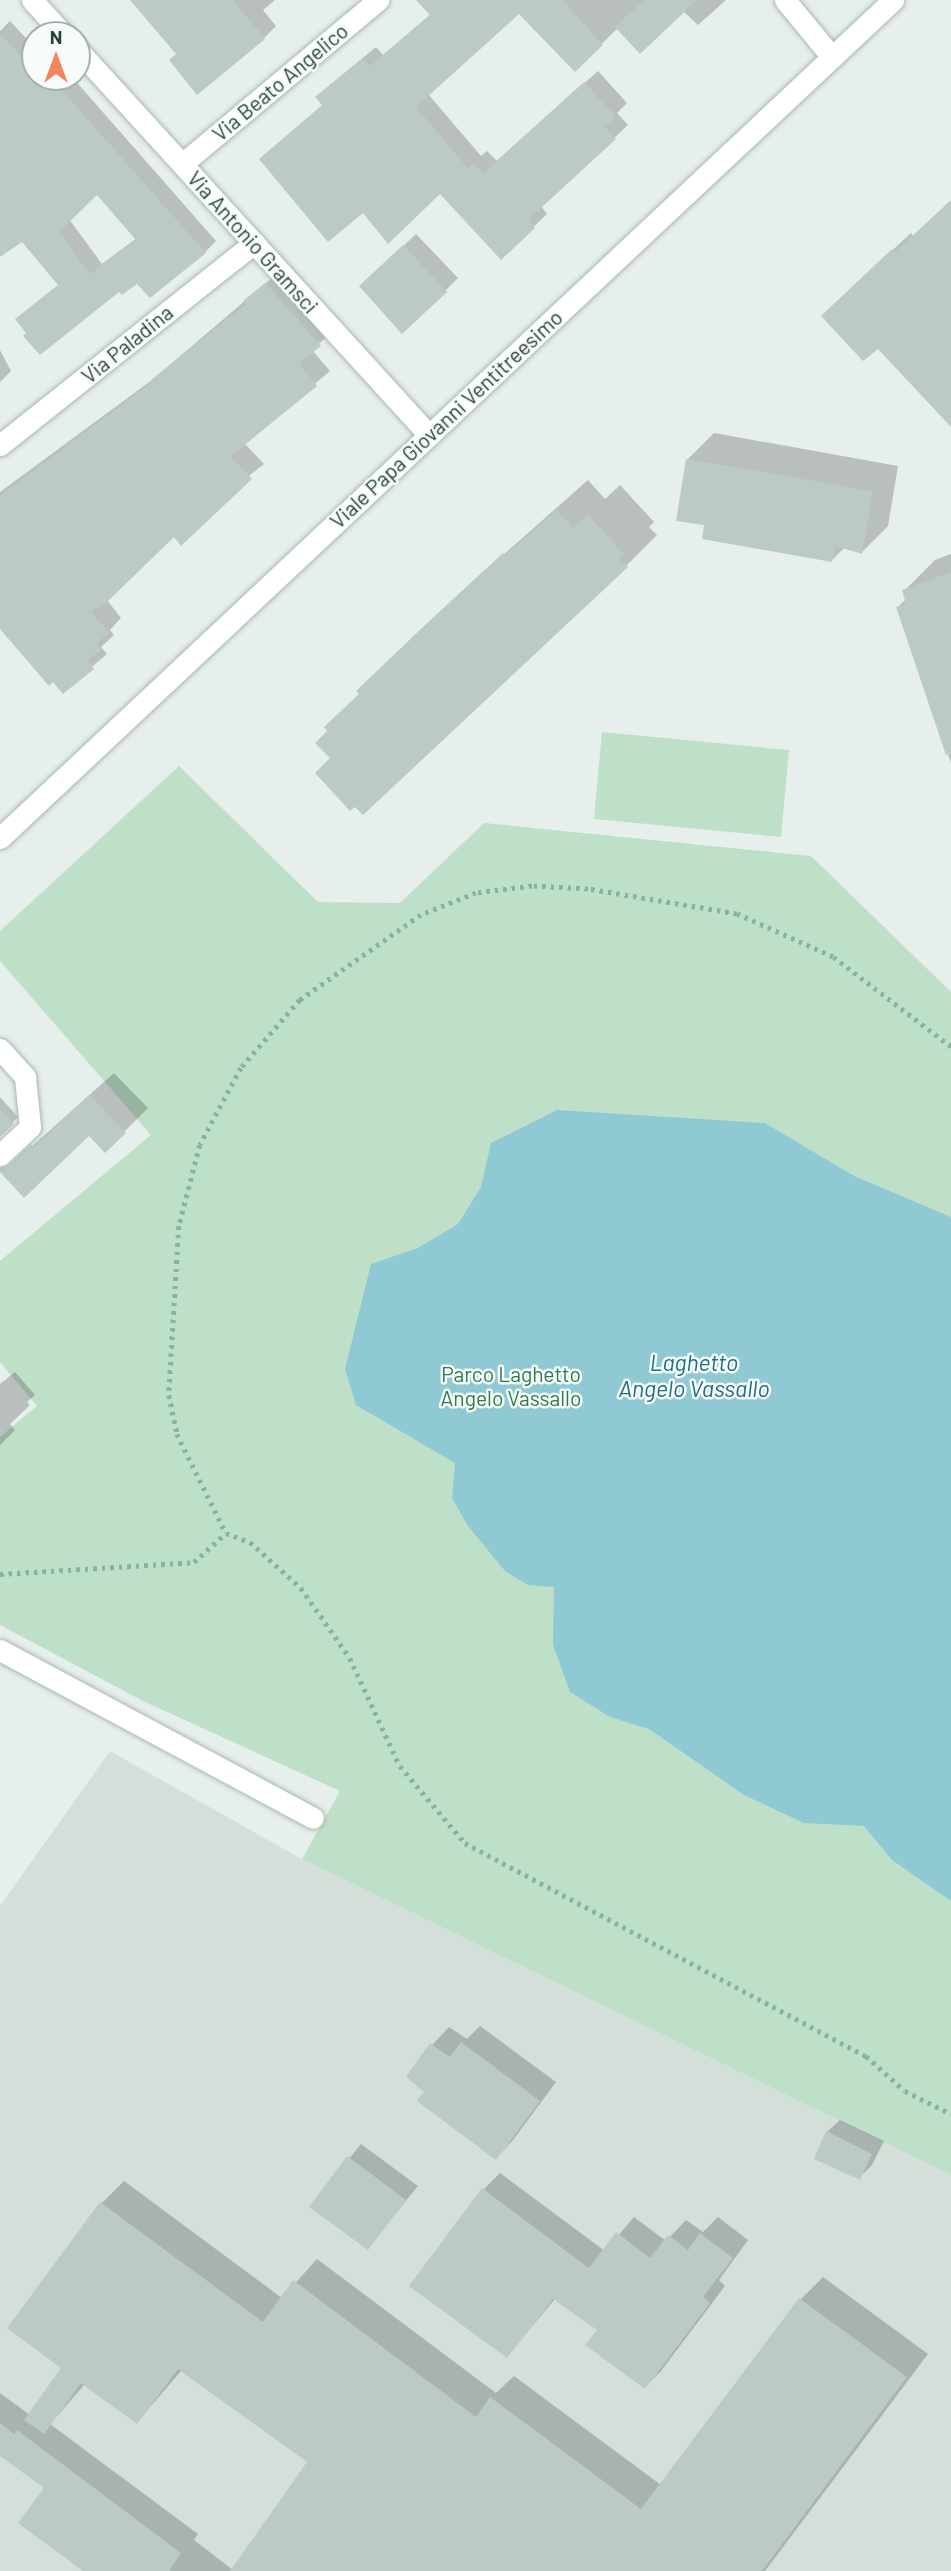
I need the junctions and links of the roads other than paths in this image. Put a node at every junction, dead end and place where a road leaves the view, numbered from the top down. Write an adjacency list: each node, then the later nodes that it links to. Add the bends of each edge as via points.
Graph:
1 (32, 0): 5 (street)
2 (378, 0): 8 (street, Via Beato Angelico)
3 (785, 0): 6 (street)
4 (893, 0): 6 (street, Viale Papa Giovanni Ventitreesimo)
5 (51, 21)
6 (832, 57): 10 (street, Viale Papa Giovanni Ventitreesimo)
7 (91, 64): 8 (street, Via Antonio Gramsci)
8 (182, 164): 9 (street, Via Antonio Gramsci)
9 (254, 243): 10 (street, Via Antonio Gramsci); 11 (street, Via Paladina)
10 (429, 435): 12 (street, Viale Papa Giovanni Ventitreesimo)
11 (0, 445)
12 (0, 838)
13 (0, 1049): 14 (street, via 25,1077 30,1127)
14 (0, 1155)
15 (0, 1650): 16 (street)
16 (313, 1818)

